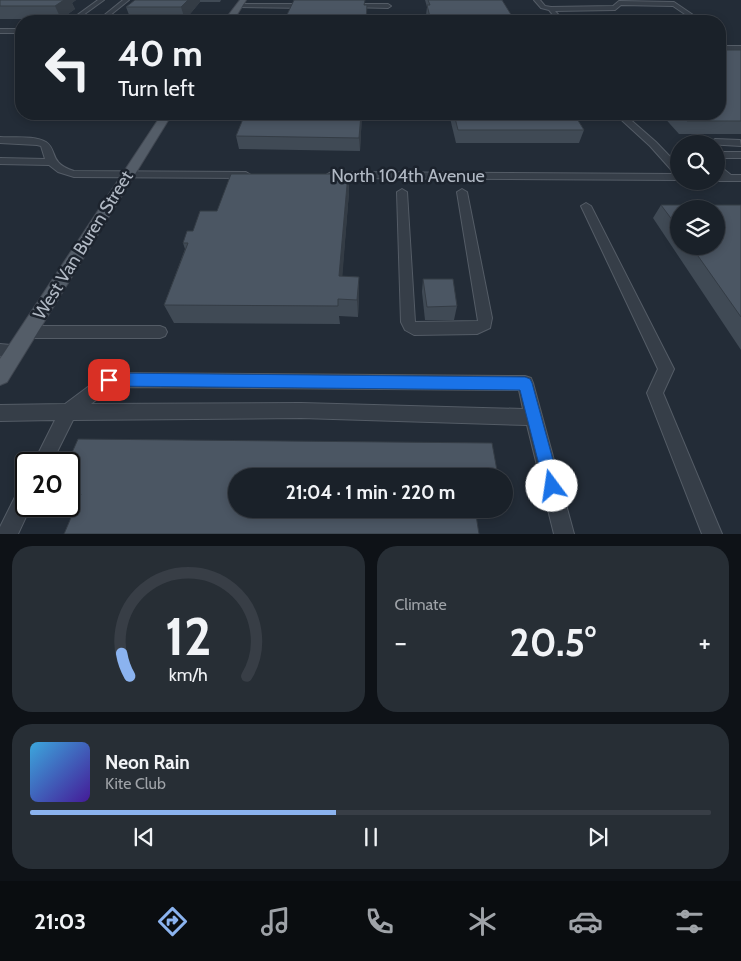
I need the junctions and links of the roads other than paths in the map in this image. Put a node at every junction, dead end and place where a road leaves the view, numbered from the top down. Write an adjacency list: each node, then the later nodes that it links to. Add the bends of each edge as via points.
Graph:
1 (101, 0): 12 (street)
2 (126, 0): 13 (street)
3 (595, 0): 4 (street, via 600,4)
4 (539, 2): 11 (street)
5 (617, 2): 6 (street); 11 (street, via 615,8)
6 (657, 2): 16 (street, via 676,5)
7 (242, 3): 8 (street); 14 (main road)
8 (314, 6)
9 (342, 6): 10 (street)
10 (388, 6)
11 (551, 9): 15 (street)
12 (80, 15)
13 (107, 15)
14 (233, 15)
15 (556, 15)
16 (690, 15)
17 (0, 31): 18 (street)
18 (15, 31)
19 (726, 48): 20 (street)
20 (741, 48)
21 (163, 120): 30 (main road, West Van Buren Street)
22 (630, 120): 28 (street)
23 (0, 140): 29 (street, via 39,142 45,145)
24 (725, 145): 25 (street)
25 (740, 149): 26 (street)
26 (725, 153)
27 (0, 161): 29 (street)
28 (670, 161)
29 (50, 162): 30 (street, via 74,174)
30 (126, 174): 31 (street); 40 (main road, West Van Buren Street)
31 (255, 175)
32 (321, 175): 34 (street, North 104th Avenue)
33 (725, 175): 35 (street)
34 (670, 178)
35 (728, 178): 36 (street)
36 (741, 178)
37 (402, 192): 38 (street, via 410,326 477,328 485,324 485,318)
38 (462, 192)
39 (586, 206): 51 (street, via 666,369 655,393)
40 (28, 332): 41 (street); 42 (main road, West Van Buren Street)
41 (160, 332)
42 (9, 350): 43 (main road, West Van Buren Street)
43 (0, 376)
44 (68, 412): 45 (street); 46 (street, via 152,410); 46 (street, via 109,380 525,383); 47 (street)
45 (0, 413)
46 (534, 418): 50 (street)
47 (48, 452)
48 (16, 517): 49 (street)
49 (8, 534)
50 (564, 534)
51 (712, 534)

